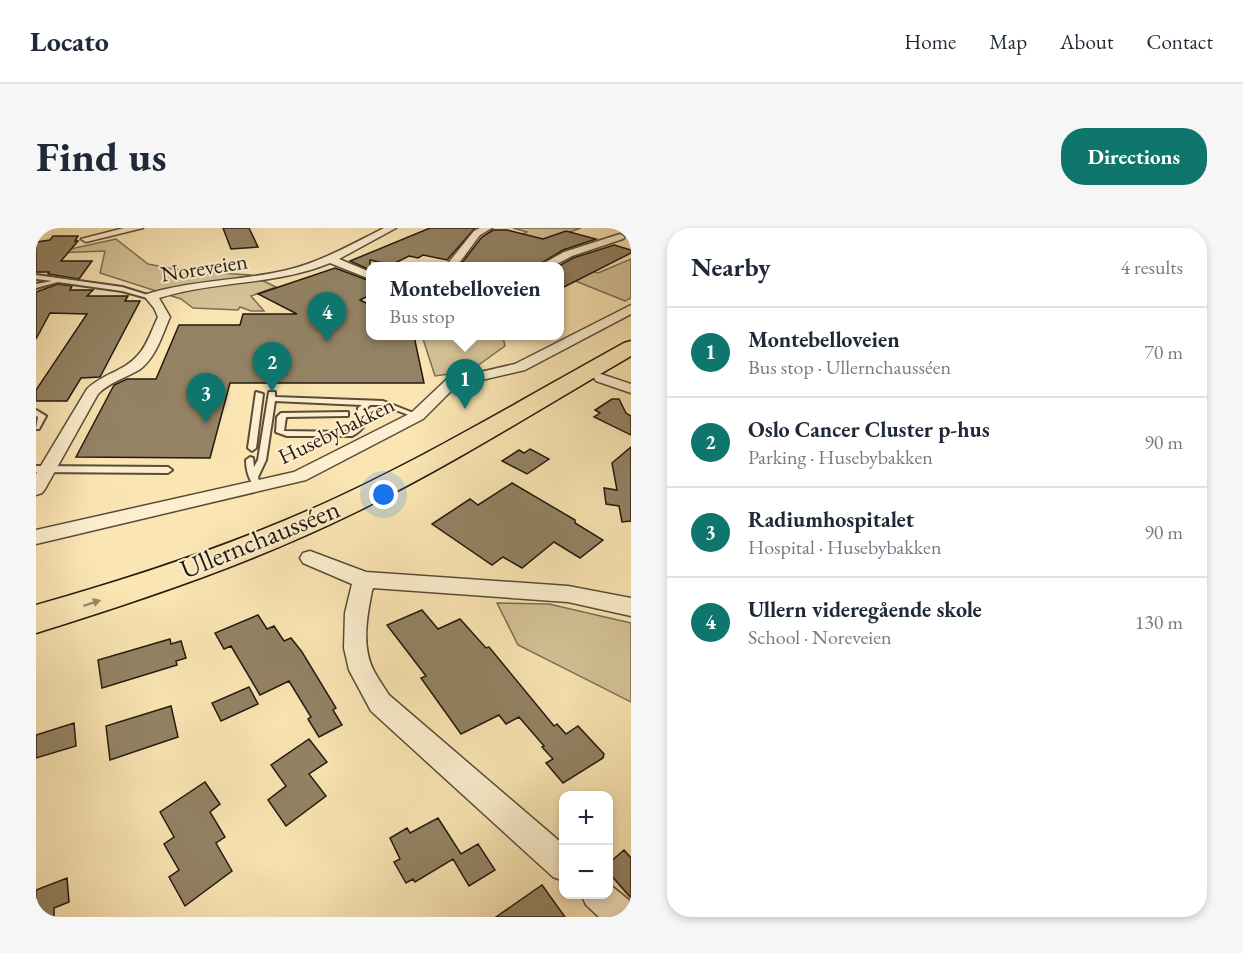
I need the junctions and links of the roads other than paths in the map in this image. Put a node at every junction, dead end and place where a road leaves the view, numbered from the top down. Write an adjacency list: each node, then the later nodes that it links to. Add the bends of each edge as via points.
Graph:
1 (138, 228): 5 (street)
2 (391, 228): 7 (street, Noreveien)
3 (487, 228): 8 (street, via 477,233)
4 (622, 233): 6 (street); 9 (street)
5 (86, 239)
6 (631, 241)
7 (330, 259): 10 (street); 14 (street, Noreveien, via 285,274 185,288)
8 (454, 262)
9 (552, 262)
10 (366, 274)
11 (36, 279): 12 (lane)
12 (62, 280): 13 (lane); 14 (lane)
13 (36, 286)
14 (151, 297): 28 (street, Noreveien, via 164,317 151,350 135,366 101,383 92,392)
15 (631, 309): 24 (street, Husebybakken, via 520,367 451,383)
16 (631, 332): 35 (highway, Ullernchausséen, via 379,470 308,503 168,556)
17 (631, 346): 37 (highway, Ullernchausséen, one-way to 17, via 175,574 343,506 409,474)
18 (600, 378): 19 (street)
19 (631, 389)
20 (259, 394): 26 (lane)
21 (367, 404): 23 (lane, via 362,408 362,425 349,434 280,432 284,415); 24 (lane, via 383,403); 30 (lane, via 272,396)
22 (36, 412): 25 (lane, via 42,416)
23 (345, 414)
24 (417, 416): 30 (street, Husebybakken, via 313,471 287,481)
25 (36, 427)
26 (252, 448)
27 (250, 460): 30 (lane)
28 (42, 469): 29 (lane); 31 (street, Noreveien)
29 (168, 470)
30 (255, 482): 32 (street, Husebybakken)
31 (36, 489)
32 (36, 537)
33 (310, 558): 34 (street)
34 (364, 580): 36 (street, via 568,594); 38 (street, via 357,602 355,636 360,668 380,703)
35 (36, 597)
36 (631, 607)
37 (36, 619)
38 (559, 862)
39 (603, 899): 40 (street)
40 (624, 917)

